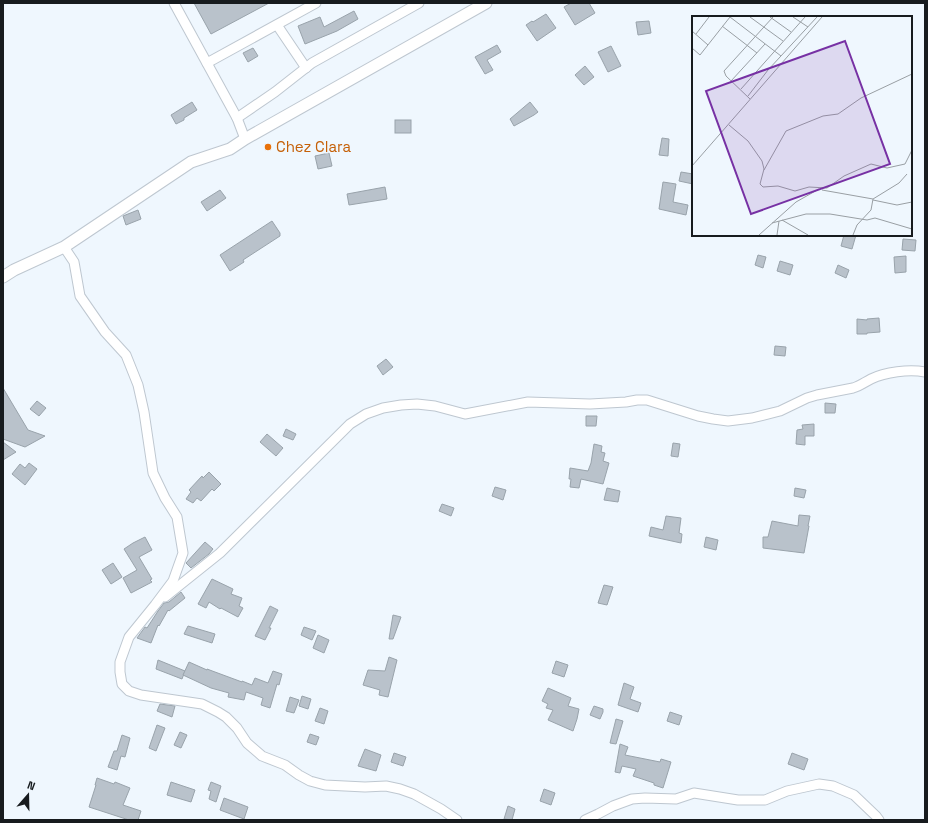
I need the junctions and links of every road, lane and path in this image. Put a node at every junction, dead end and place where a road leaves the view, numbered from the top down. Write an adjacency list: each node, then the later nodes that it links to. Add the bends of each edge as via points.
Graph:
1 (174, 3): 6 (street)
2 (316, 3): 5 (street)
3 (419, 3): 7 (street)
4 (486, 3): 9 (main road)
5 (277, 25): 6 (street); 7 (street)
6 (207, 63): 8 (street)
7 (306, 68): 8 (street)
8 (237, 118): 9 (street)
9 (246, 139): 10 (main road, via 230,149 191,162)
10 (64, 247): 11 (main road); 13 (street, via 74,262 80,296 105,332 126,355 138,385 153,473 177,517 183,553 173,581)
11 (3, 277)
12 (925, 372): 13 (street, via 884,375 858,387 807,398 780,411 728,421 698,416 647,400 590,404 528,402 465,414 417,404 383,408 366,414 350,424 220,553)
13 (155, 605): 14 (street, via 129,637 120,662 122,684 129,691 140,695 202,704 226,717 247,743 262,756 285,765 310,781 325,785 386,786 400,789 414,794)
14 (457, 820)
15 (585, 820): 16 (street, via 612,806 632,800 676,799 694,793 738,800 765,800 787,791 819,784 833,786 854,795)
16 (879, 820)

